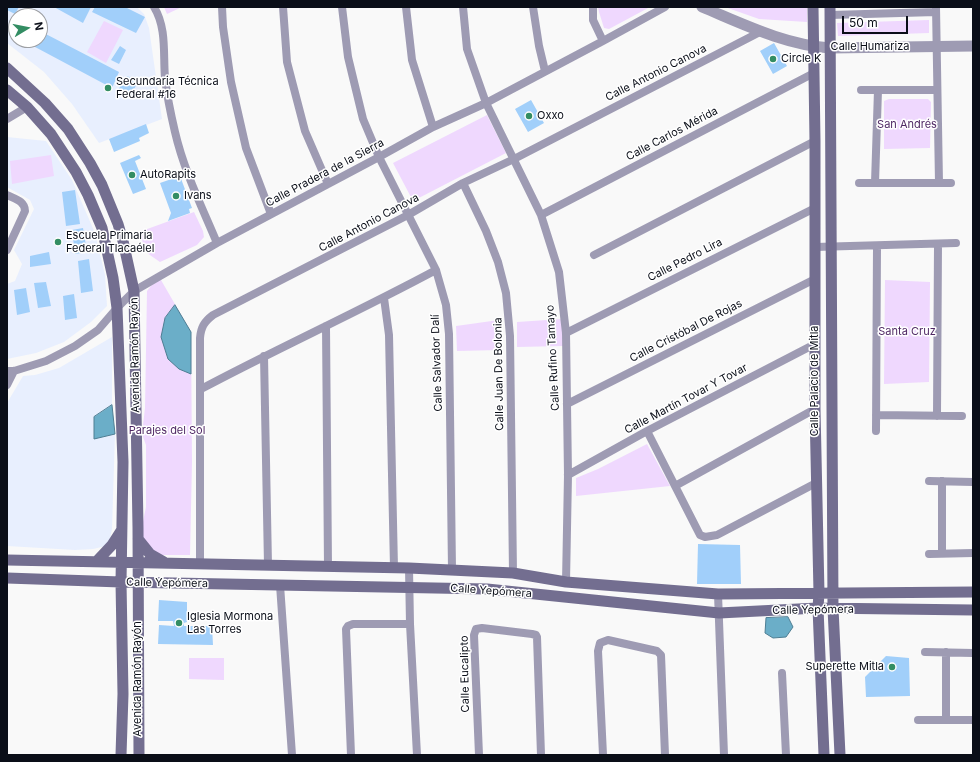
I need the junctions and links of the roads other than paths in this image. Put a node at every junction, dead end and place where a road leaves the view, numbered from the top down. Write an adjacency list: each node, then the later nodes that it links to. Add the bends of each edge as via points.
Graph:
1 (154, 7): 45 (street, via 163,34 165,79 175,133 187,172)
2 (222, 7): 42 (street, via 222,27 231,82 246,148)
3 (283, 7): 39 (street, via 287,62 305,131)
4 (342, 7): 32 (street, Calle Salvador Dalí, via 348,57 363,119)
5 (406, 7): 30 (street, via 412,60)
6 (464, 7): 27 (street, Calle Rufino Tamayo, via 467,49)
7 (533, 7): 21 (street)
8 (593, 7): 15 (street, via 594,20)
9 (665, 7): 15 (street, Calle Pradera de la Sierra)
10 (702, 7): 14 (street, Calle Humariza)
11 (812, 7): 18 (main road, Calle Palacio de Mitla)
12 (936, 9): 13 (street); 16 (street)
13 (830, 11): 19 (main road, Calle Palacio de Mitla)
14 (760, 32): 18 (street, Calle Humariza); 33 (street, Calle Antonio Canova)
15 (603, 41): 21 (street, Calle Pradera de la Sierra)
16 (937, 46): 17 (street, Calle Humariza); 19 (street, Calle Humariza); 26 (street)
17 (973, 46)
18 (813, 47): 19 (street, Calle Humariza); 22 (main road, Calle Palacio de Mitla)
19 (830, 48): 50 (main road, Calle Palacio de Mitla)
20 (7, 68): 55 (main road, Avenida Ramón Rayón, via 45,102 68,129 90,163 118,224)
21 (545, 71): 27 (street, Calle Pradera de la Sierra)
22 (814, 73): 31 (main road, Calle Palacio de Mitla); 44 (street, Calle Carlos Mérida)
23 (7, 90): 28 (main road, Avenida Ramón Rayón)
24 (861, 90): 25 (street)
25 (878, 90): 26 (street); 36 (street)
26 (937, 90): 37 (street)
27 (486, 103): 30 (street, Calle Pradera de la Sierra); 33 (street, Calle Rufino Tamayo)
28 (27, 107): 29 (street); 57 (main road, Avenida Ramón Rayón, via 52,134 88,195 102,228)
29 (7, 119)
30 (433, 127): 32 (street, Calle Pradera de la Sierra)
31 (815, 141): 41 (main road, Calle Palacio de Mitla); 52 (street)
32 (379, 157): 39 (street, Calle Pradera de la Sierra); 43 (street, Calle Salvador Dalí)
33 (514, 159): 34 (street, Calle Antonio Canova); 44 (street, Calle Rufino Tamayo)
34 (464, 183): 43 (street, Calle Antonio Canova); 94 (street, Calle Juan De Bolonia, via 498,262 506,292 510,336)
35 (860, 183): 36 (street)
36 (875, 183): 37 (street)
37 (939, 183): 38 (street)
38 (951, 183)
39 (328, 184): 42 (street, Calle Pradera de la Sierra)
40 (7, 195): 51 (street, via 22,202 25,207 25,214)
41 (815, 208): 49 (main road, Calle Palacio de Mitla); 59 (street, Calle Pedro Lira)
42 (271, 214): 45 (street, Calle Pradera de la Sierra)
43 (408, 215): 53 (street, Calle Salvador Dalí); 64 (street, Calle Antonio Canova, via 207,320 201,330)
44 (541, 215): 59 (street, Calle Rufino Tamayo, via 559,272)
45 (217, 243): 55 (street, Calle Pradera de la Sierra)
46 (956, 243): 47 (street)
47 (938, 244): 48 (street); 68 (street)
48 (877, 246): 50 (street); 67 (street)
49 (815, 247): 50 (street); 54 (main road, Calle Palacio de Mitla)
50 (831, 247): 101 (main road, Calle Palacio de Mitla)
51 (7, 250)
52 (594, 256)
53 (436, 270): 56 (street); 93 (street, Calle Salvador Dalí, via 446,305 449,334)
54 (815, 279): 60 (main road, Calle Palacio de Mitla); 65 (street, Calle Cristóbal De Rojas)
55 (134, 291): 57 (street, Calle Pradera de la Sierra); 79 (main road, Avenida Ramón Rayón)
56 (384, 298): 58 (street); 91 (street, via 389,335)
57 (117, 308): 62 (street, Calle Pradera de la Sierra, via 98,330 75,346 46,361); 78 (main road, Avenida Ramón Rayón, via 123,462)
58 (326, 326): 61 (street); 90 (street)
59 (566, 333): 65 (street, Calle Rufino Tamayo)
60 (815, 344): 66 (main road, Calle Palacio de Mitla); 70 (street, Calle Martín Tovar Y Tovar)
61 (264, 356): 64 (street); 89 (street)
62 (10, 371): 63 (street)
63 (7, 385)
64 (201, 389): 88 (street, Calle Antonio Canova)
65 (567, 404): 72 (street, Calle Rufino Tamayo)
66 (815, 409): 76 (main road, Calle Palacio de Mitla); 77 (street)
67 (876, 415): 68 (street); 71 (street)
68 (937, 416): 69 (street)
69 (962, 416)
70 (647, 431): 72 (street, Calle Martín Tovar Y Tovar); 77 (street)
71 (876, 431)
72 (568, 475): 98 (street, Calle Rufino Tamayo)
73 (928, 481): 74 (street)
74 (942, 481): 75 (street); 80 (street)
75 (973, 482)
76 (816, 483): 77 (street, via 710,537 700,535); 103 (main road, Calle Palacio de Mitla)
77 (675, 486)
78 (122, 530): 84 (main road); 85 (main road, Avenida Ramón Rayón)
79 (138, 539): 86 (main road, Avenida Ramón Rayón); 87 (main road, via 150,554)
80 (942, 553): 81 (street); 82 (street)
81 (973, 553)
82 (929, 554)
83 (7, 560): 84 (main road, Calle Yepómera)
84 (96, 562): 85 (main road, Calle Yepómera)
85 (121, 563): 86 (main road, Calle Yepómera); 96 (main road, Avenida Ramón Rayón)
86 (138, 563): 87 (main road, Calle Yepómera); 97 (main road, Avenida Ramón Rayón)
87 (166, 563): 88 (main road, Calle Yepómera)
88 (200, 565): 89 (main road, Calle Yepómera)
89 (268, 566): 90 (main road, Calle Yepómera)
90 (328, 567): 91 (main road, Calle Yepómera)
91 (394, 568): 92 (main road, Calle Yepómera)
92 (409, 568): 93 (main road, Calle Yepómera); 100 (street)
93 (452, 570): 94 (main road, Calle Yepómera)
94 (513, 573): 98 (main road, Calle Yepómera)
95 (7, 578): 96 (main road, Calle Yepómera)
96 (121, 582): 97 (main road, Calle Yepómera); 117 (main road, Avenida Ramón Rayón)
97 (138, 582): 99 (main road, Calle Yepómera); 118 (main road, Avenida Ramón Rayón)
98 (566, 582): 104 (main road, Calle Yepómera)
99 (280, 585): 100 (main road, Calle Yepómera); 119 (street)
100 (410, 587): 108 (main road, Calle Yepómera, via 487,588); 109 (street)
101 (833, 592): 102 (main road, Calle Yepómera); 103 (main road, Calle Yepómera); 106 (main road, Calle Palacio de Mitla)
102 (973, 592)
103 (819, 593): 104 (main road, Calle Yepómera); 105 (main road, Calle Palacio de Mitla)
104 (718, 594): 108 (street)
105 (818, 608): 106 (main road, Calle Yepómera); 108 (main road, Calle Yepómera); 128 (main road, Calle Palacio de Mitla)
106 (833, 608): 107 (main road, Calle Yepómera); 129 (main road, Calle Palacio de Mitla)
107 (973, 610)
108 (719, 613): 126 (street)
109 (410, 624): 120 (street, via 353,624 346,628); 121 (street)
110 (925, 652): 111 (street)
111 (946, 652): 112 (street); 115 (street)
112 (973, 653)
113 (782, 673): 127 (street)
114 (918, 720): 115 (street)
115 (946, 720): 116 (street)
116 (973, 720)
117 (121, 755)
118 (139, 755)
119 (292, 755)
120 (351, 755)
121 (417, 755)
122 (479, 755): 123 (street, Calle Eucalipto, via 474,635 476,629 482,628 532,634 537,637)
123 (541, 755)
124 (603, 755): 125 (street, via 598,651 600,643 608,640 659,652 662,658)
125 (665, 755)
126 (724, 755)
127 (786, 755)
128 (824, 755)
129 (840, 755)

